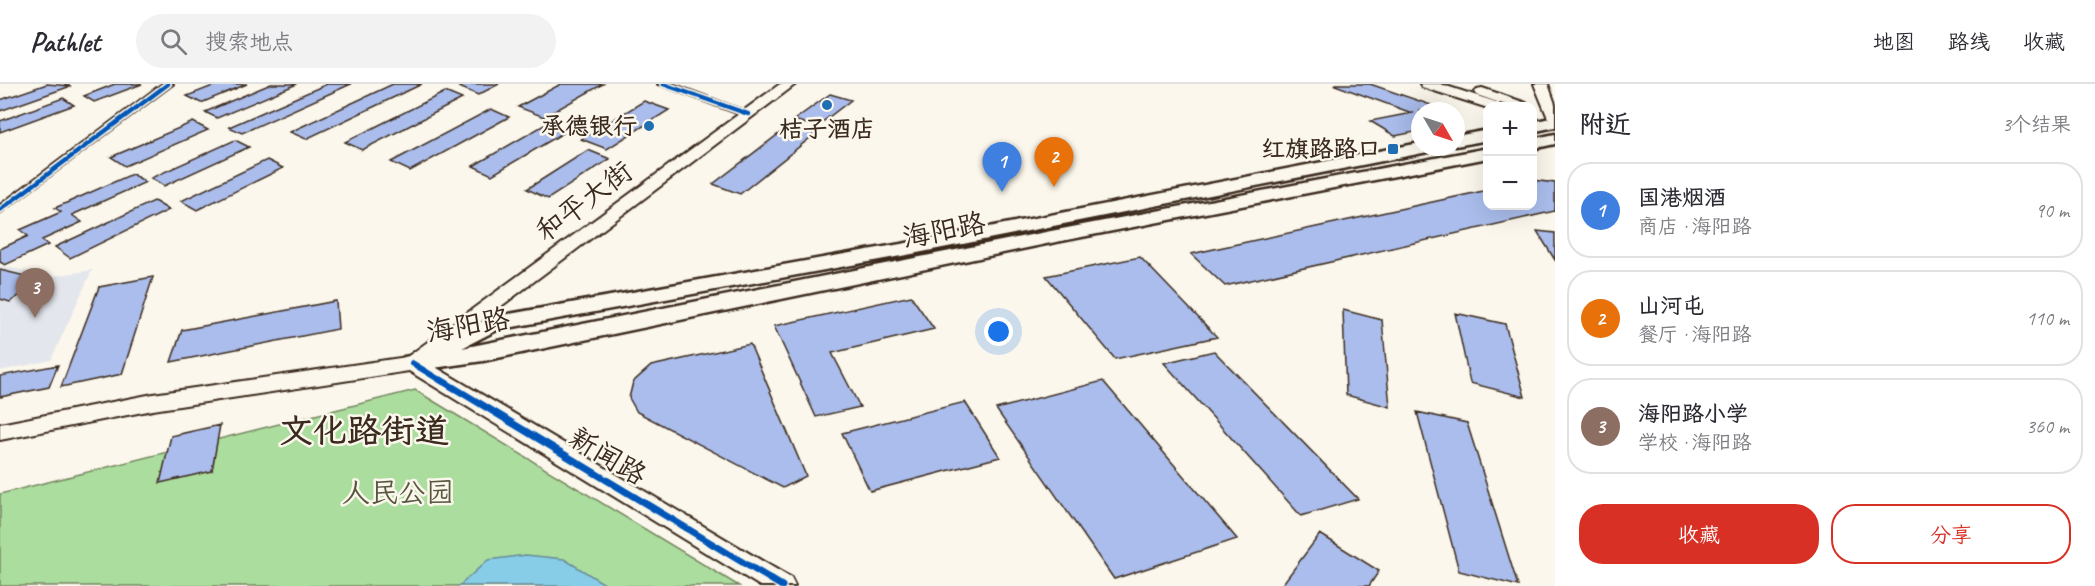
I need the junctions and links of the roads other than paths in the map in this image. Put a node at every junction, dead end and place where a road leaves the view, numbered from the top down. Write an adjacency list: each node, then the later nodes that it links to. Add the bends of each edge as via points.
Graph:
1 (168, 84): 17 (street)
2 (663, 84): 9 (street)
3 (789, 84): 9 (main road, 和平大街)
4 (1427, 84): 7 (main road)
5 (1457, 84): 8 (main road)
6 (1541, 84): 10 (main road)
7 (1483, 102)
8 (1509, 102)
9 (748, 114): 18 (main road, 和平大街)
10 (1545, 122)
11 (1483, 136): 12 (main road)
12 (1465, 139)
13 (1555, 139): 14 (main road)
14 (1537, 143)
15 (1411, 150): 18 (main road, 海阳路, via 912,248 492,324)
16 (1483, 154): 18 (main road, 海阳路)
17 (0, 210)
18 (412, 363): 19 (main road, 海阳路, via 153,402); 20 (main road, 新闻路)
19 (0, 432)
20 (782, 586)

